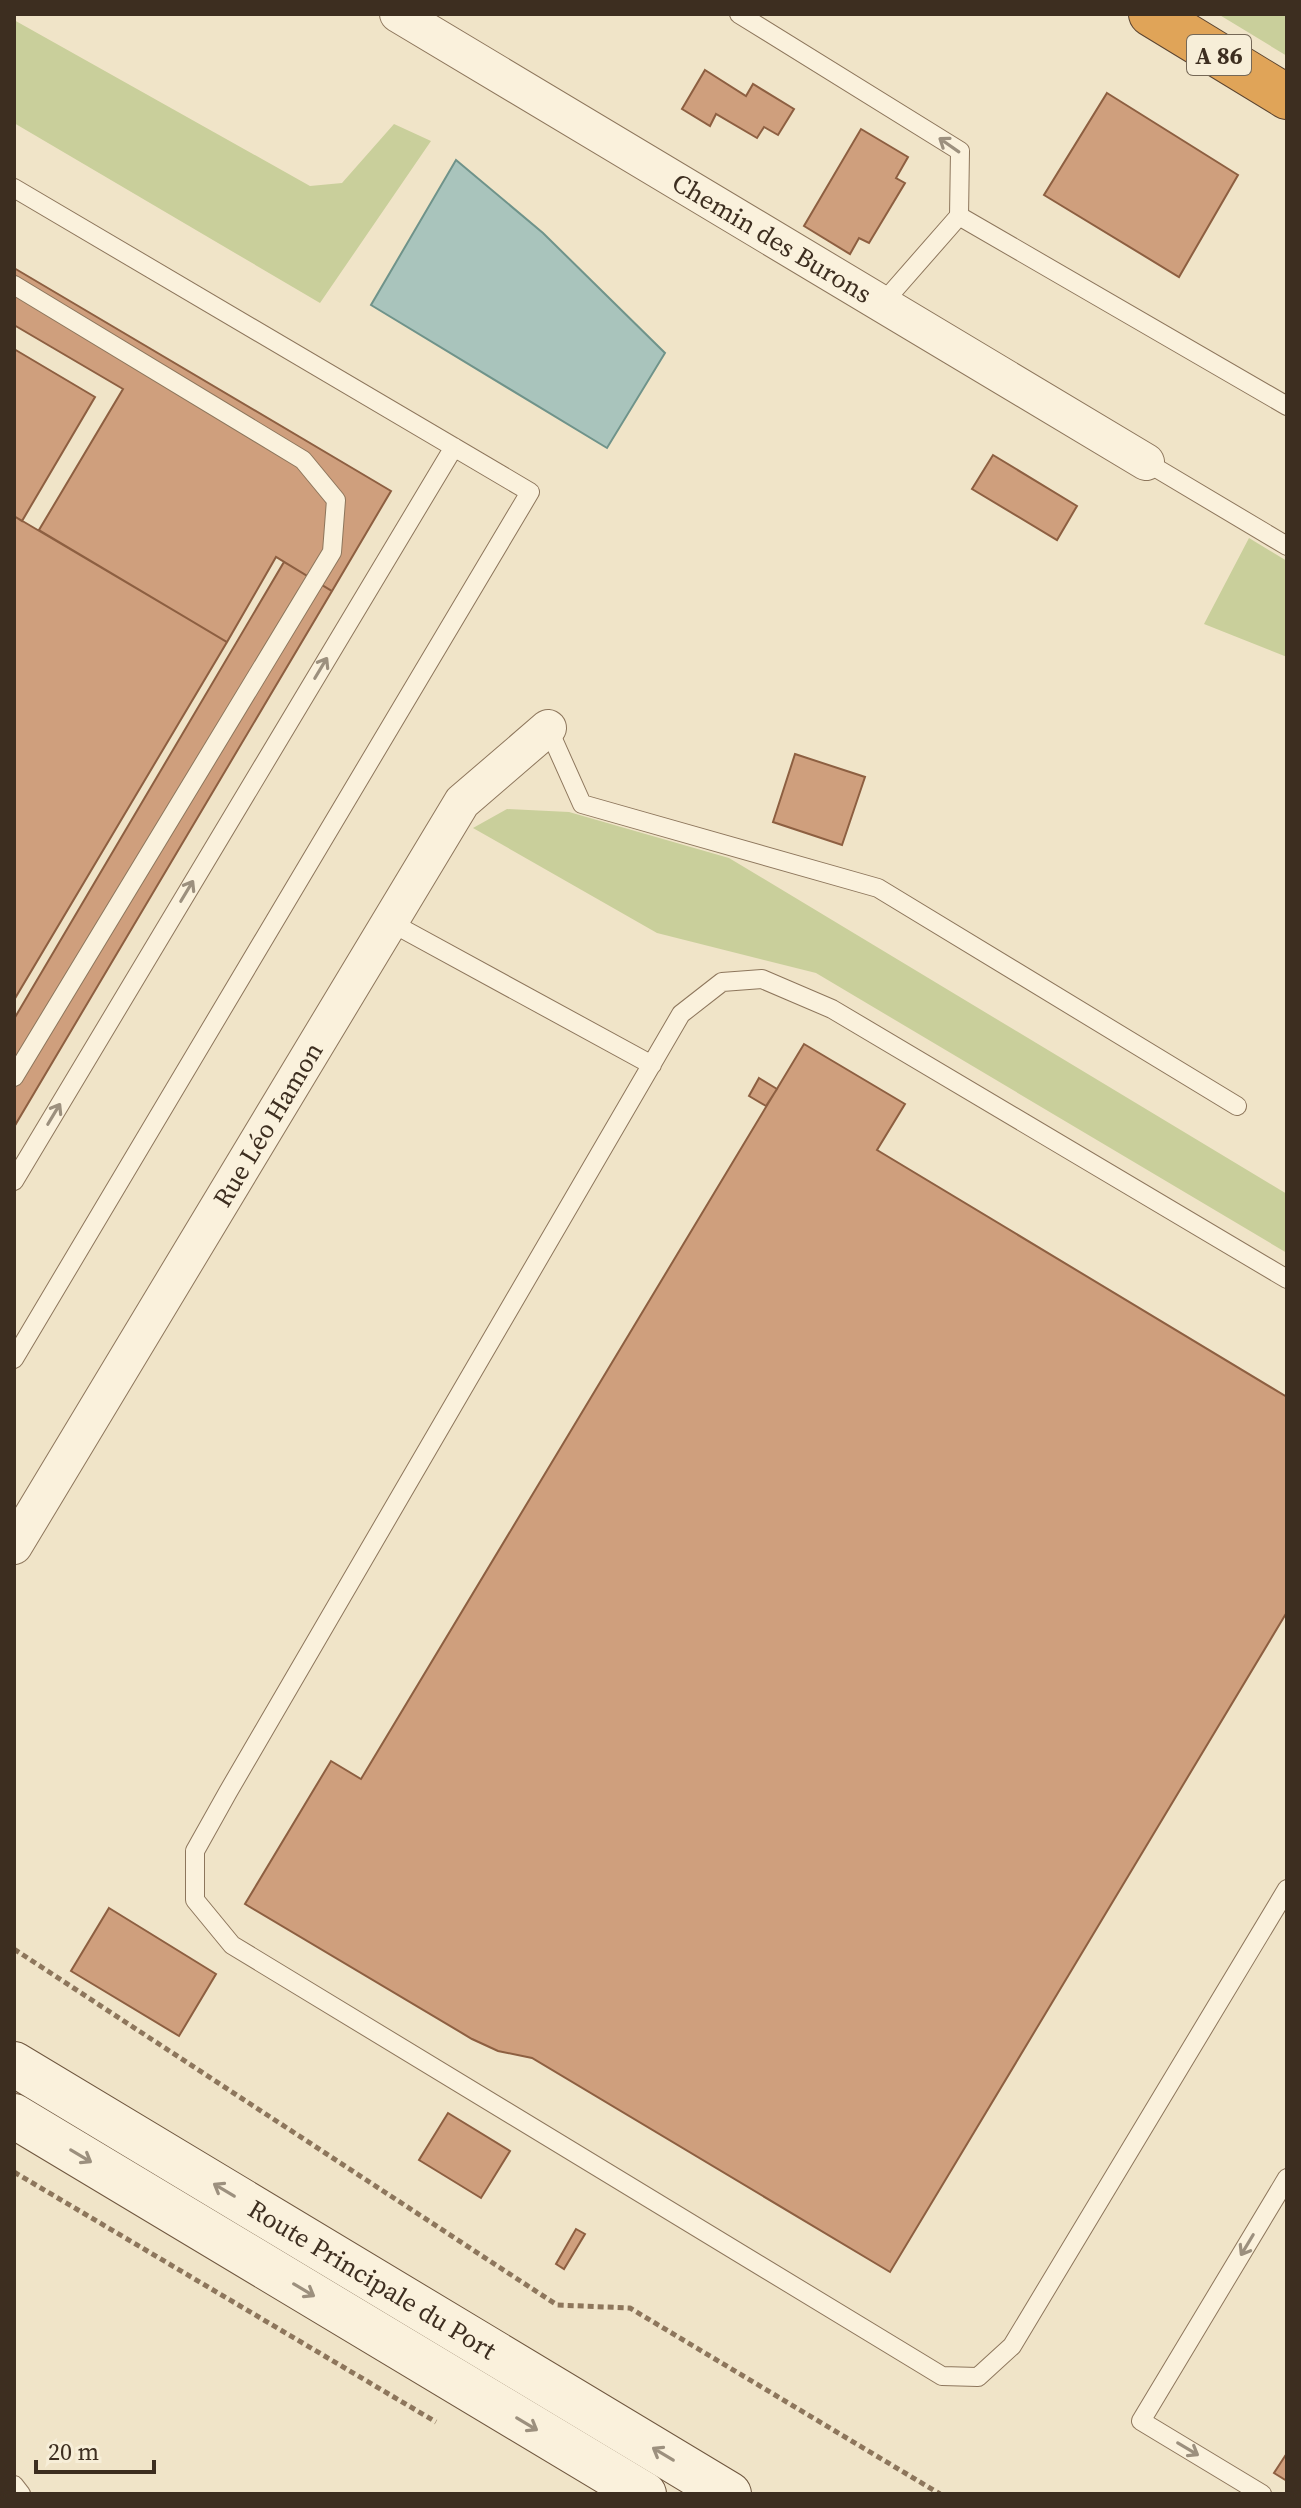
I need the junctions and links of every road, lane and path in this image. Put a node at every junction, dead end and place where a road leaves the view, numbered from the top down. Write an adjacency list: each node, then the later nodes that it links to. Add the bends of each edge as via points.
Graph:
1 (398, 14): 8 (street, Chemin des Burons)
2 (739, 14): 6 (lane, one-way to 2, via 960,151)
3 (1151, 14): 4 (highway, A 86)
4 (1287, 97)
5 (14, 188): 10 (lane)
6 (959, 216): 8 (lane); 9 (lane)
7 (14, 285): 16 (lane, via 303,460 336,500 332,552)
8 (881, 305): 11 (street, Chemin des Burons)
9 (1287, 406)
10 (454, 447): 18 (lane, one-way to 10); 20 (lane, via 530,492)
11 (1146, 462): 12 (lane)
12 (1287, 546)
13 (548, 728): 14 (street, Rue Léo Hamon, via 462,802); 17 (lane, via 582,804 878,888)
14 (390, 922): 15 (lane); 21 (street, Rue Léo Hamon)
15 (652, 1065): 19 (lane, via 681,1014 722,982 762,979 832,1009); 22 (lane, via 195,1851 195,1900 232,1945 942,2376 978,2377 1012,2346)
16 (14, 1077)
17 (1237, 1106)
18 (14, 1181)
19 (1287, 1279)
20 (14, 1359)
21 (14, 1546)
22 (1287, 1889)
23 (14, 1949): 33 (path, via 557,2305 630,2308)
24 (14, 2064): 32 (main road, Route Principale du Port, one-way to 24)
25 (14, 2116): 31 (main road, Route Principale du Port, one-way to 31)
26 (14, 2172): 28 (path)
27 (1287, 2178): 34 (lane, one-way to 34, via 1141,2421)
28 (448, 2430)
29 (14, 2485): 30 (lane)
30 (21, 2494)
31 (644, 2494)
32 (729, 2494)
33 (940, 2494)
34 (1262, 2494)

